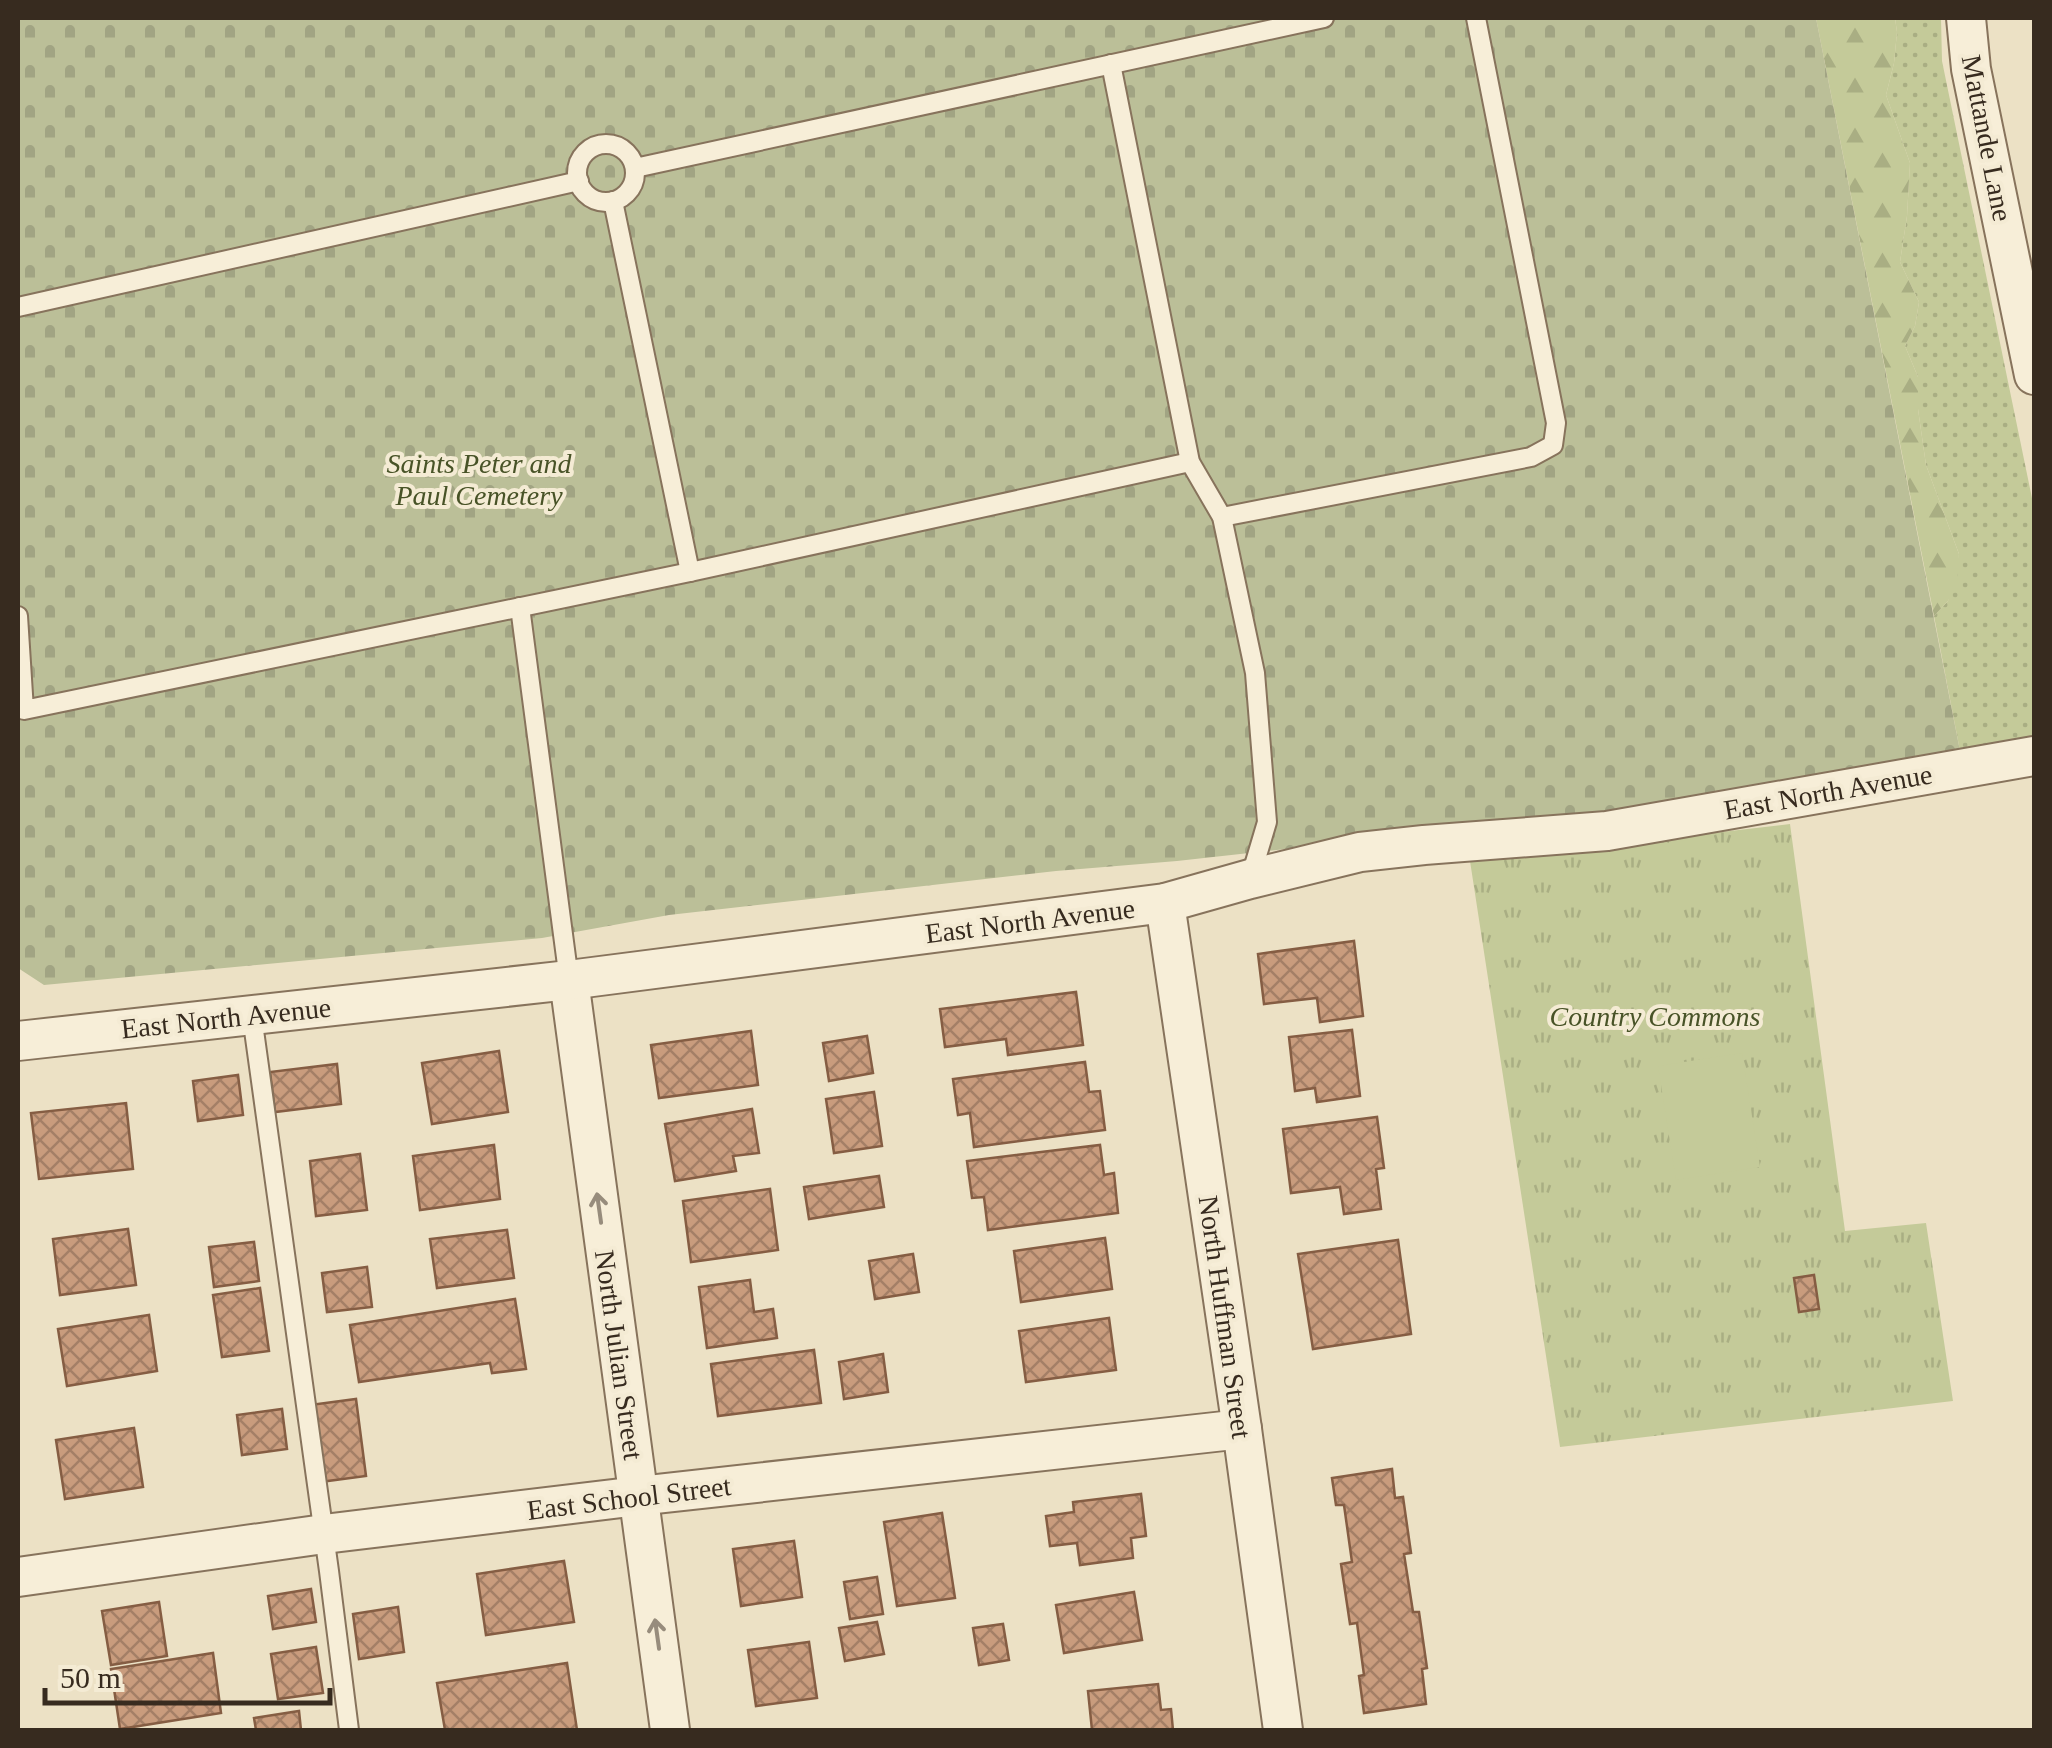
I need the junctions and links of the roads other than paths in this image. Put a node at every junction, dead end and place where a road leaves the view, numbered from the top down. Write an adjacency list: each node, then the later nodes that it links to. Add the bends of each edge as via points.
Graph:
1 (1324, 18): 4 (lane)
2 (1476, 18): 11 (lane, via 1556,424 1553,445 1531,457)
3 (1966, 18): 9 (street, Mattande Lane)
4 (1111, 64): 5 (lane); 10 (lane)
5 (635, 168): 6 (lane, via 626,152 600,145 580,163); 7 (lane, via 632,187)
6 (579, 181): 7 (lane, via 590,197); 8 (lane)
7 (613, 201): 12 (lane)
8 (18, 307)
9 (2033, 361)
10 (1190, 462): 11 (lane); 12 (lane)
11 (1222, 517): 16 (lane, via 1255,673 1264,765 1267,822)
12 (690, 572): 13 (lane)
13 (520, 608): 14 (lane, via 24,710); 18 (lane)
14 (18, 616)
15 (2034, 756): 16 (street, East North Avenue, via 1607,831 1360,852)
16 (1250, 879): 17 (street, East North Avenue)
17 (1165, 903): 18 (street, East North Avenue); 21 (street, North Huffman Street)
18 (568, 980): 19 (street, East North Avenue); 22 (street, North Julian Street, one-way to 18)
19 (252, 1016): 20 (street, East North Avenue); 23 (lane)
20 (18, 1042)
21 (1242, 1429): 22 (street, East School Street); 27 (street, North Huffman Street)
22 (638, 1496): 23 (street, East School Street); 26 (street, North Julian Street, one-way to 22)
23 (324, 1534): 24 (street, East School Street); 25 (lane)
24 (18, 1577)
25 (349, 1730)
26 (670, 1730)
27 (1283, 1730)

